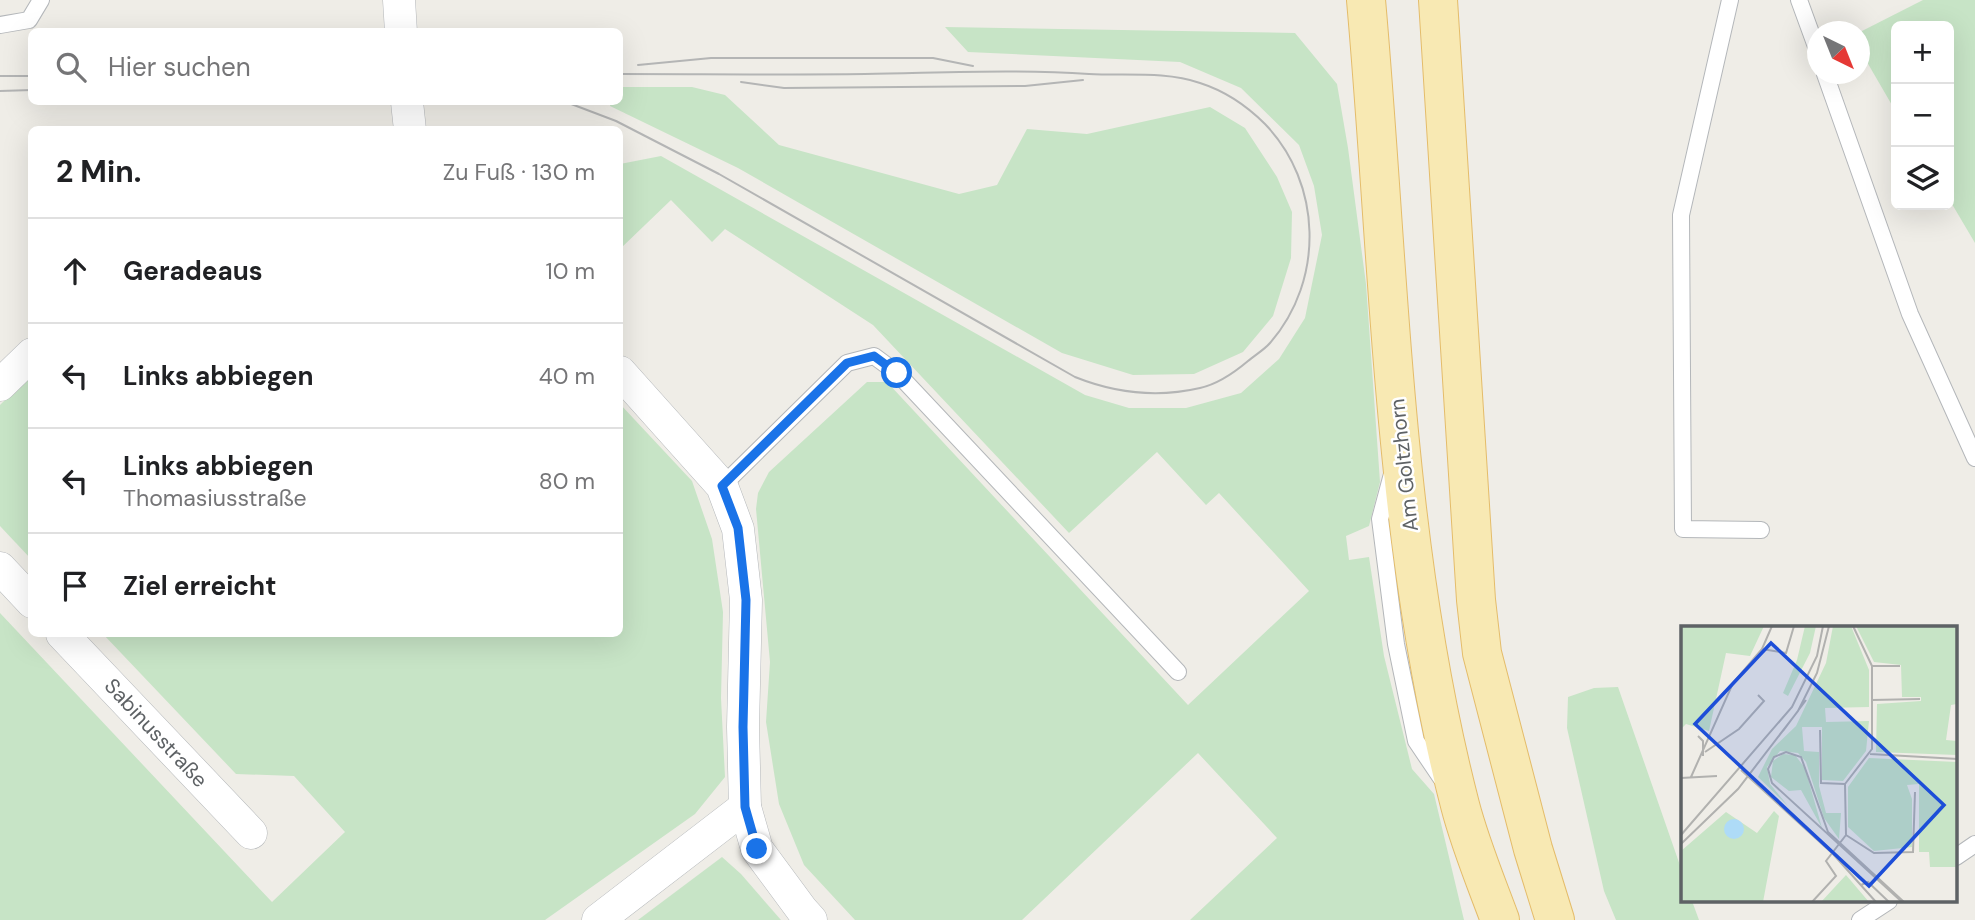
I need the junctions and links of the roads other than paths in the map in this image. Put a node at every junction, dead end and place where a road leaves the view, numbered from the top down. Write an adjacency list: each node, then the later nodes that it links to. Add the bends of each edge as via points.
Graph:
1 (41, 0): 8 (lane, via 29,20)
2 (399, 0): 9 (street)
3 (1366, 0): 30 (main road, Am Goltzhorn, via 1399,448 1428,660 1460,806)
4 (1438, 0): 31 (main road, via 1482,653)
5 (1730, 0): 18 (lane, via 1681,215 1683,529)
6 (1799, 0): 7 (lane)
7 (1807, 22)
8 (0, 25)
9 (401, 28)
10 (1829, 84): 16 (lane, via 1910,314)
11 (407, 105): 12 (street)
12 (410, 126)
13 (28, 358): 15 (street)
14 (623, 375): 17 (street)
15 (0, 385)
16 (1975, 458)
17 (722, 486): 22 (lane, via 847,363 874,356 897,373); 23 (street, via 738,528 746,600)
18 (1761, 530)
19 (0, 568): 20 (street)
20 (28, 598)
21 (65, 637): 24 (street, Sabinusstraße)
22 (1178, 672)
23 (745, 807): 28 (street); 29 (street, via 757,849)
24 (251, 834)
25 (1975, 845): 26 (lane)
26 (1958, 856)
27 (1887, 902): 32 (lane)
28 (598, 920)
29 (811, 920)
30 (1500, 920)
31 (1555, 920)
32 (1860, 920)

